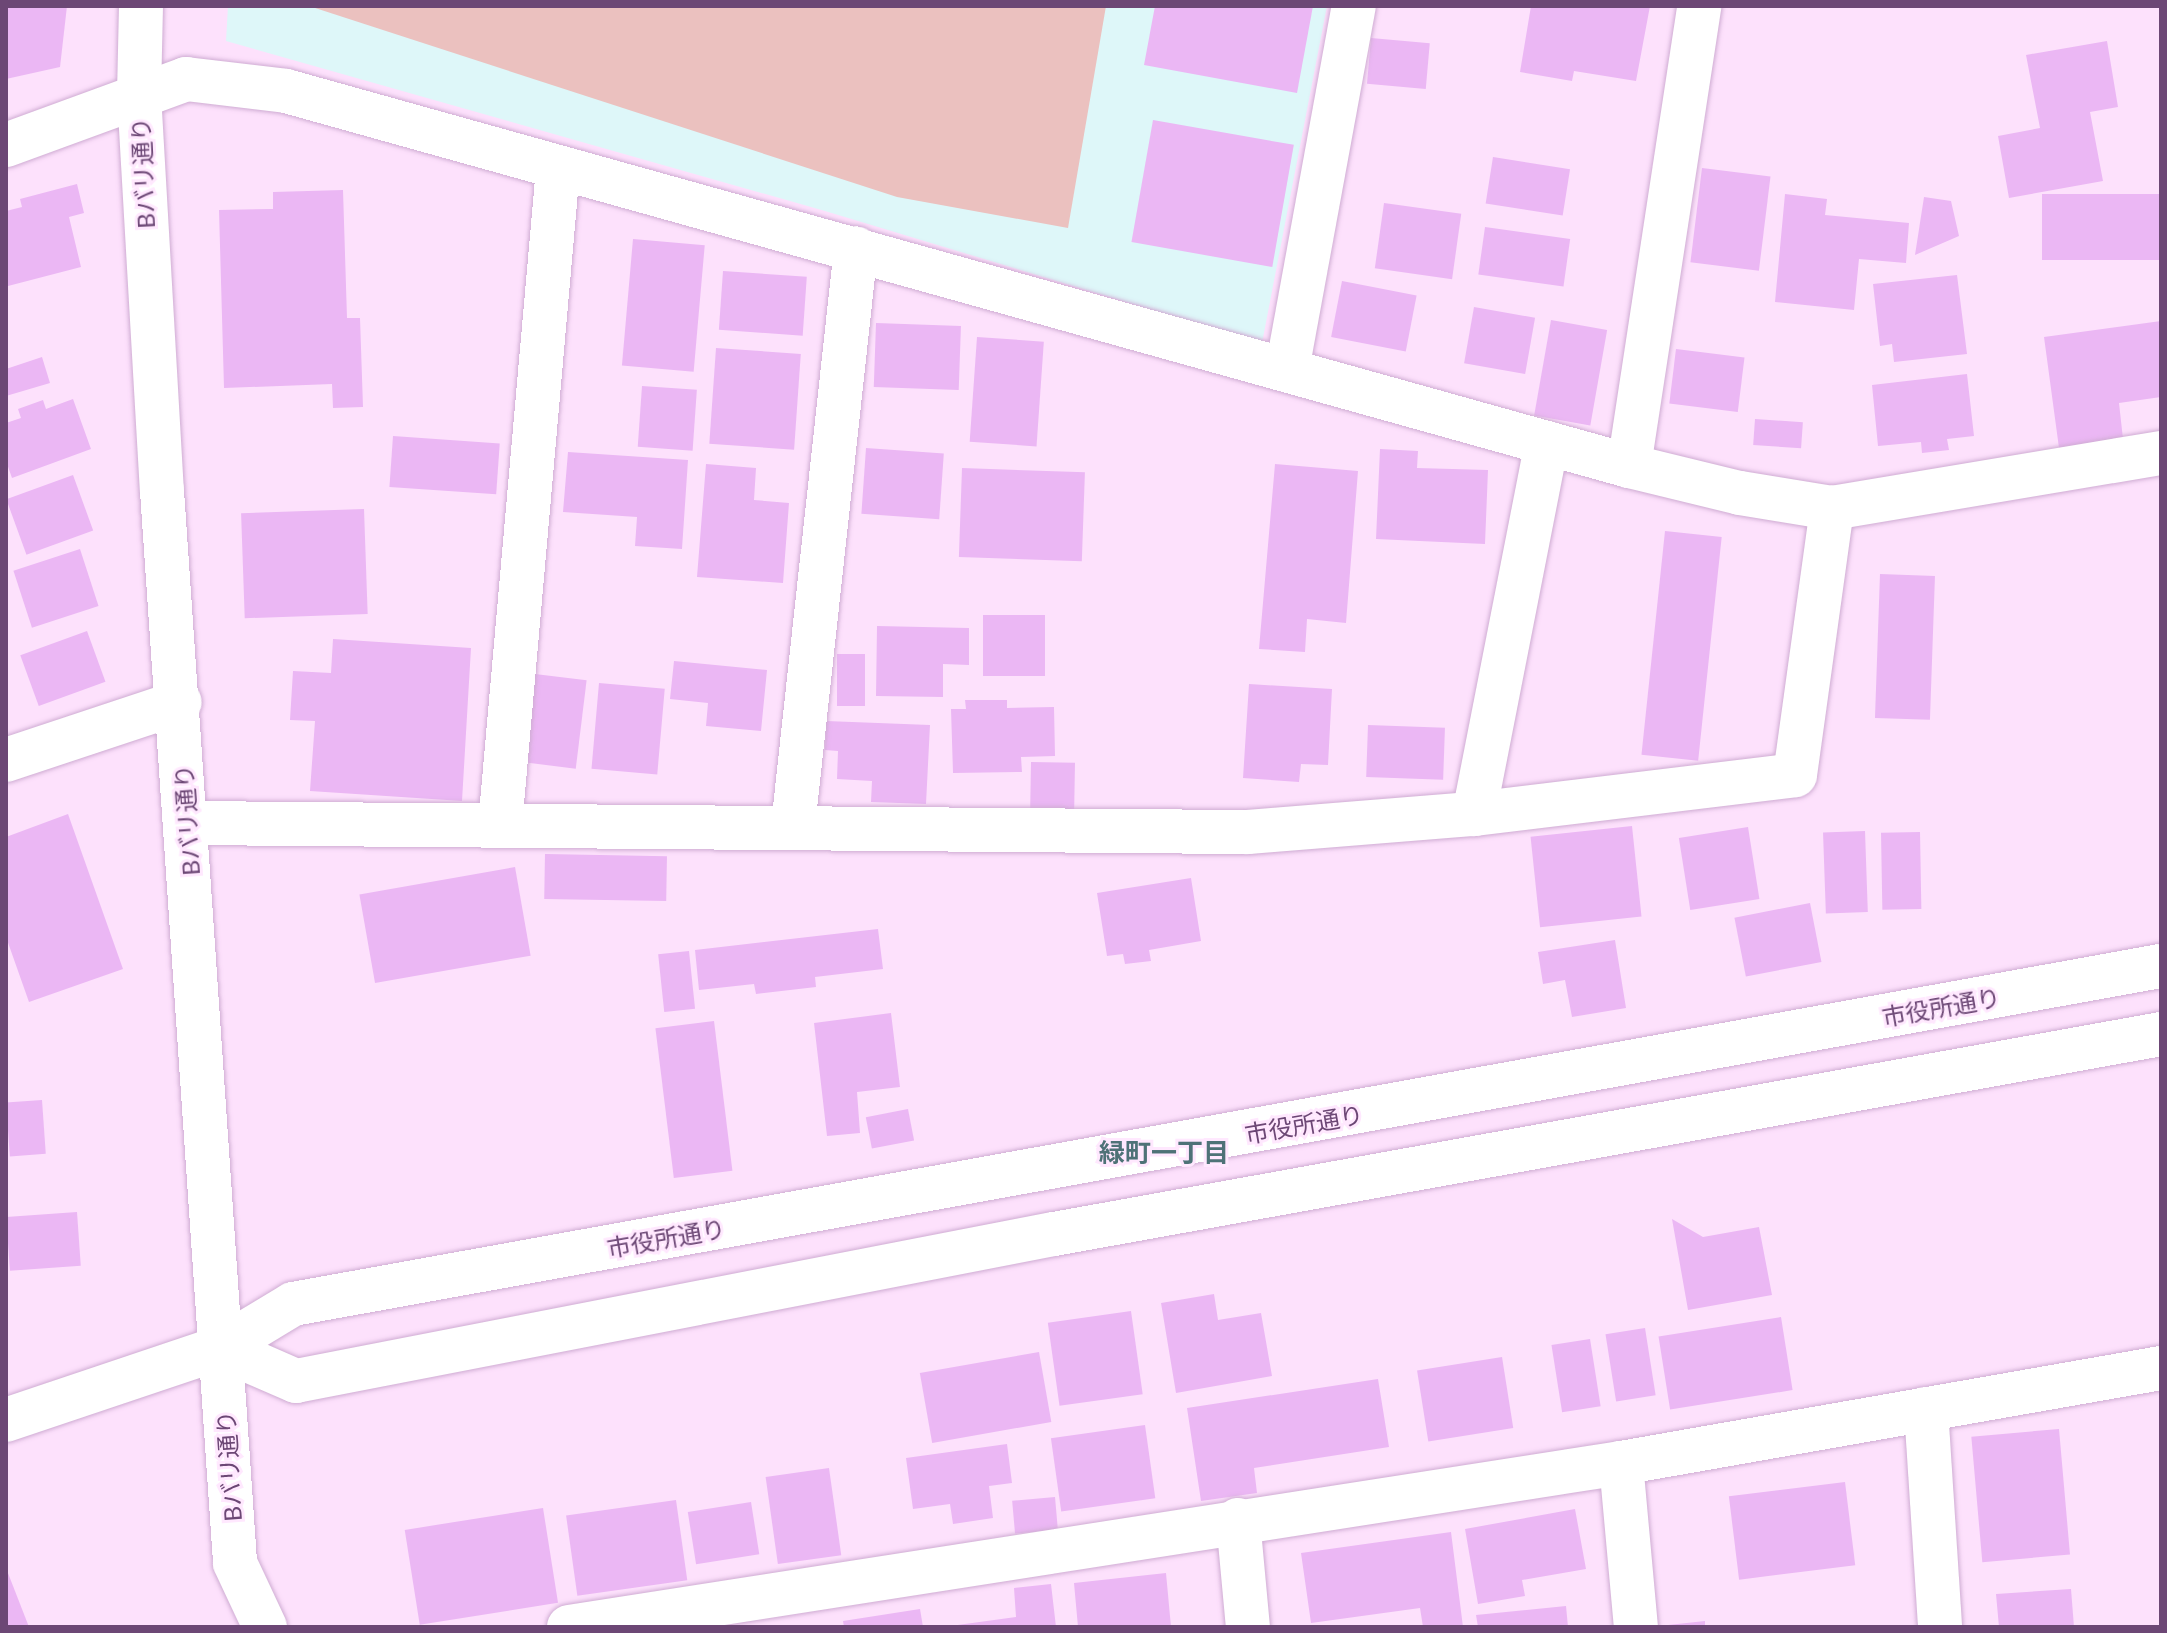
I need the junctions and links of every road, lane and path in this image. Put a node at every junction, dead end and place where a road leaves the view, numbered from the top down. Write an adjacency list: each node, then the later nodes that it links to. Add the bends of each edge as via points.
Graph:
1 (141, 6): 4 (street, Bバリ通り)
2 (1354, 6): 8 (street)
3 (1699, 6): 11 (street)
4 (139, 94): 5 (street); 6 (street, via 186,79 286,91); 13 (street, Bバリ通り)
5 (6, 145)
6 (558, 168): 7 (street); 17 (street)
7 (856, 248): 8 (street); 18 (street)
8 (1287, 370): 9 (street)
9 (1547, 443): 11 (street); 15 (street)
10 (2161, 453): 12 (street)
11 (1629, 466): 12 (street)
12 (1832, 508): 15 (street, via 1795,775)
13 (180, 702): 14 (street); 16 (street, Bバリ通り)
14 (6, 760)
15 (1474, 814): 18 (street, via 1248,832 1085,834)
16 (187, 823): 17 (street); 21 (street, Bバリ通り)
17 (500, 826): 18 (street)
18 (793, 826)
19 (2161, 966): 21 (street, 市役所通り, via 293,1304)
20 (2161, 1034): 21 (street, via 1054,1234 296,1381)
21 (220, 1348): 24 (street, 市役所通り); 28 (street, Bバリ通り, via 235,1563)
22 (2161, 1368): 23 (street)
23 (1926, 1409): 25 (street); 32 (street)
24 (6, 1420)
25 (1621, 1463): 26 (street); 31 (street)
26 (1238, 1520): 27 (street); 30 (street)
27 (789, 1611): 29 (street)
28 (265, 1627)
29 (569, 1627)
30 (1248, 1627)
31 (1636, 1627)
32 (1940, 1627)

